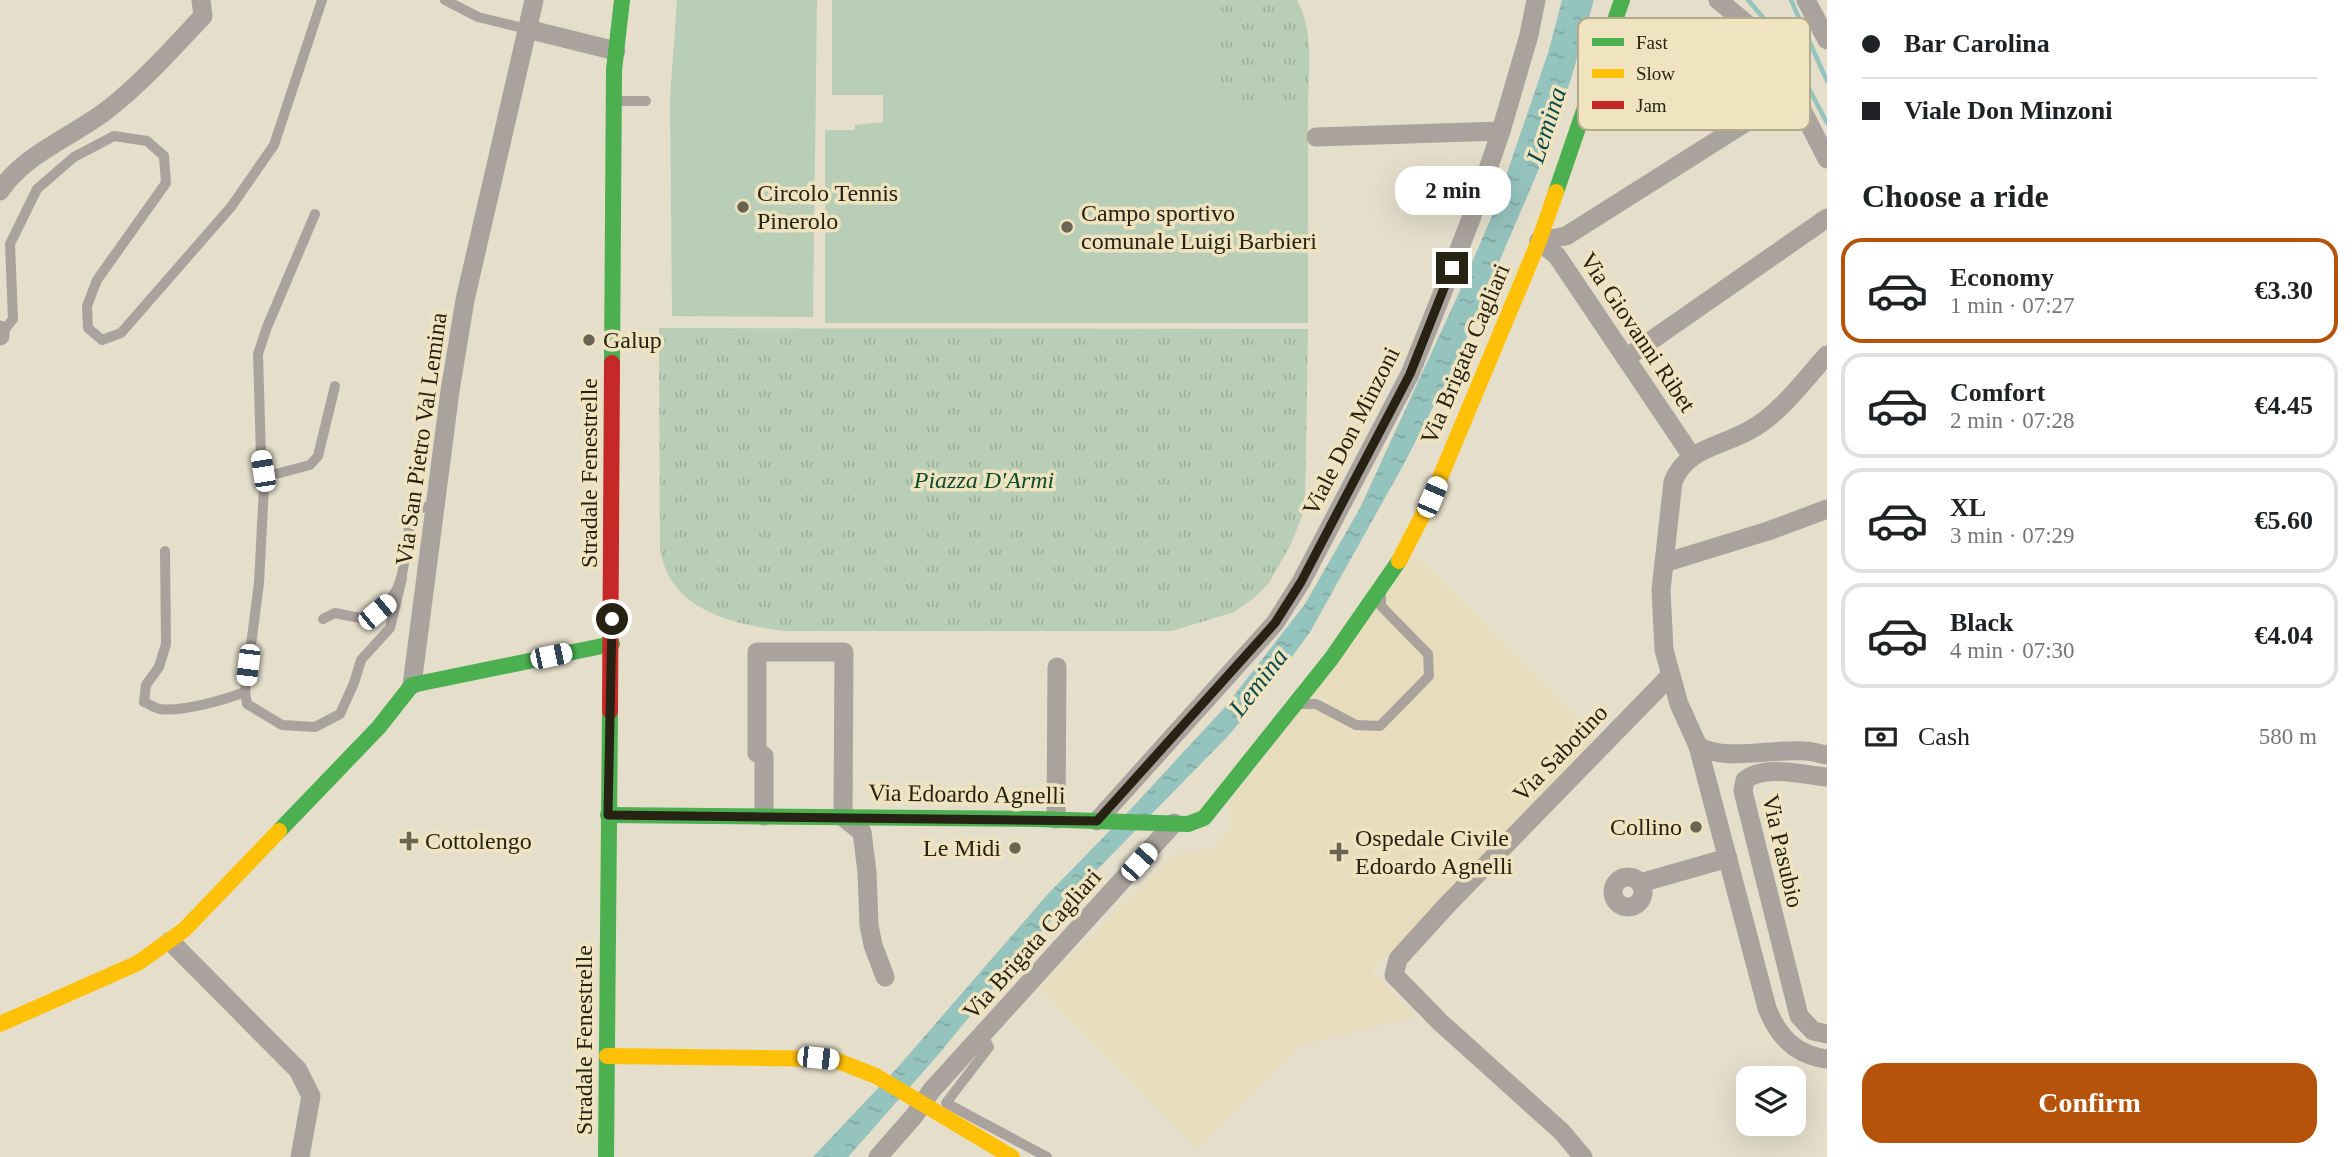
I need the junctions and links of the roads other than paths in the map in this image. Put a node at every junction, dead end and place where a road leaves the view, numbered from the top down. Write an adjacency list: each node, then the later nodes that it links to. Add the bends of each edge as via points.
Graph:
1 (201, 0): 23 (street, via 203,16 169,52 107,110 37,156)
2 (322, 0): 27 (lane, via 274,145 231,207 121,333 102,340 88,328 87,306 97,280 166,183 164,156 147,141 114,136 74,157 37,189 10,244 13,319)
3 (445, 0): 12 (lane, via 478,17)
4 (534, 0): 12 (street, Via San Pietro Val Lemina)
5 (622, 0): 14 (street, Stradale Fenestrelle)
6 (1536, 0): 20 (street, Viale Don Minzoni)
7 (1622, 0): 10 (street, Via Brigata Cagliari)
8 (1718, 0): 11 (street)
9 (1806, 0): 13 (street)
10 (1616, 18)
11 (1740, 18)
12 (527, 29): 14 (street); 33 (street, Via San Pietro Val Lemina, via 465,300)
13 (1827, 40)
14 (616, 51): 15 (street, Stradale Fenestrelle)
15 (614, 101): 16 (lane); 40 (street, Stradale Fenestrelle)
16 (646, 101)
17 (1810, 124): 22 (street)
18 (1578, 128): 26 (street, Via Brigata Cagliari)
19 (1734, 130): 26 (street, via 1566,236)
20 (1501, 131): 21 (street); 53 (street, Viale Don Minzoni, via 1410,374 1301,582 1275,623)
21 (1316, 137)
22 (1827, 159)
23 (0, 191)
24 (315, 214): 32 (lane, via 257,354 261,457)
25 (1827, 218): 29 (street)
26 (1539, 241): 29 (street, Via Giovanni Ribet, via 1557,257); 38 (street, Via Brigata Cagliari, via 1432,497)
27 (0, 333)
28 (1827, 355): 31 (street, via 1753,429)
29 (1626, 358): 31 (street, Via Giovanni Ribet)
30 (335, 386): 32 (lane, via 318,456 310,465)
31 (1691, 455): 36 (street, via 1672,482)
32 (268, 476): 44 (lane)
33 (435, 505): 37 (lane, via 418,509 409,523); 43 (street, Via San Pietro Val Lemina)
34 (1827, 509): 36 (street)
35 (164, 551): 44 (lane, via 166,644 159,667 146,685 144,702 169,709 223,701)
36 (1664, 563): 42 (street, via 1661,615)
37 (402, 578): 39 (lane, via 391,600 364,619 335,613); 44 (lane, via 390,628 361,660 340,714 315,727 282,725 247,704)
38 (1380, 590): 45 (street, Via Brigata Cagliari); 45 (lane, via 1381,606 1428,654 1429,676 1380,726 1356,724 1316,704)
39 (323, 619)
40 (612, 644): 43 (street); 49 (street, Stradale Fenestrelle)
41 (1057, 667): 52 (street)
42 (1670, 676): 46 (street); 72 (street, Via Sabotino, via 1447,905 1398,959 1394,975)
43 (412, 685): 57 (street, via 379,727 200,916)
44 (245, 692)
45 (1295, 704): 54 (street, Via Brigata Cagliari, via 1204,818)
46 (1698, 746): 47 (street, via 1723,753 1805,751); 55 (street)
47 (1827, 755)
48 (1827, 777): 58 (street, Via Pasubio, via 1794,772 1751,775 1745,780 1743,791)
49 (608, 815): 50 (street, Via Edoardo Agnelli); 64 (street, Stradale Fenestrelle)
50 (764, 816): 51 (street, Via Edoardo Agnelli); 51 (street, via 764,756 757,753 757,652 844,652)
51 (843, 817): 52 (street, Via Edoardo Agnelli); 59 (street, Via Edoardo Agnelli, via 862,832 869,925)
52 (1056, 819): 53 (street, Via Edoardo Agnelli)
53 (1106, 822): 54 (street, Via Edoardo Agnelli)
54 (1174, 823): 63 (street, Via Brigata Cagliari)
55 (1728, 858): 56 (street); 60 (street)
56 (1640, 883)
57 (170, 941): 61 (street, via 138,963); 67 (street, via 298,1070 311,1096)
58 (1787, 974): 60 (street); 62 (street, Via Pasubio, via 1802,1021 1813,1031)
59 (885, 977)
60 (1761, 981): 65 (street, via 1773,1024 1781,1035 1801,1052)
61 (0, 1024)
62 (1827, 1034)
63 (983, 1036): 66 (street, Via Brigata Cagliari); 71 (lane, via 989,1046 946,1103)
64 (607, 1056): 66 (street, via 818,1058 847,1063); 68 (street, Stradale Fenestrelle)
65 (1827, 1059)
66 (918, 1099): 69 (street, Via Brigata Cagliari); 70 (street)
67 (300, 1157)
68 (606, 1157)
69 (878, 1157)
70 (1012, 1157)
71 (1046, 1157)
72 (1583, 1157)

